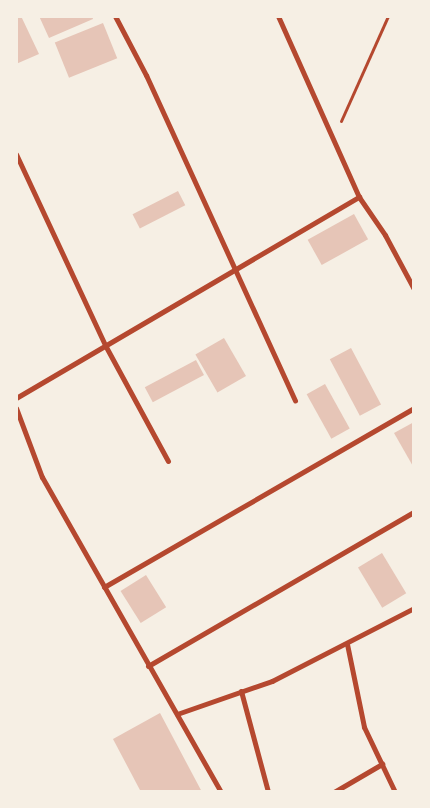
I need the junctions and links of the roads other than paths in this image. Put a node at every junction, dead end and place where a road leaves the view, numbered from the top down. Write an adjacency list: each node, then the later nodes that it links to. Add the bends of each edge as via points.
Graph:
1 (115, 16): 5 (street, via 193,176)
2 (278, 16): 4 (street)
3 (16, 154): 7 (street)
4 (359, 197): 5 (street); 6 (street, via 385,235)
5 (233, 271): 7 (street); 9 (street)
6 (414, 289)
7 (105, 345): 8 (street); 12 (street)
8 (16, 398)
9 (294, 401)
10 (16, 408): 14 (street, via 42,477)
11 (414, 408): 14 (street)
12 (168, 461)
13 (414, 512): 17 (street)
14 (104, 587): 17 (street)
15 (414, 608): 16 (street)
16 (347, 644): 18 (street, via 272,681); 20 (street, via 364,727)
17 (148, 666): 19 (street)
18 (241, 691): 19 (street); 22 (street)
19 (177, 714): 21 (street)
20 (382, 764): 23 (street); 24 (street)
21 (220, 792)
22 (268, 792)
23 (334, 792)
24 (395, 792)

